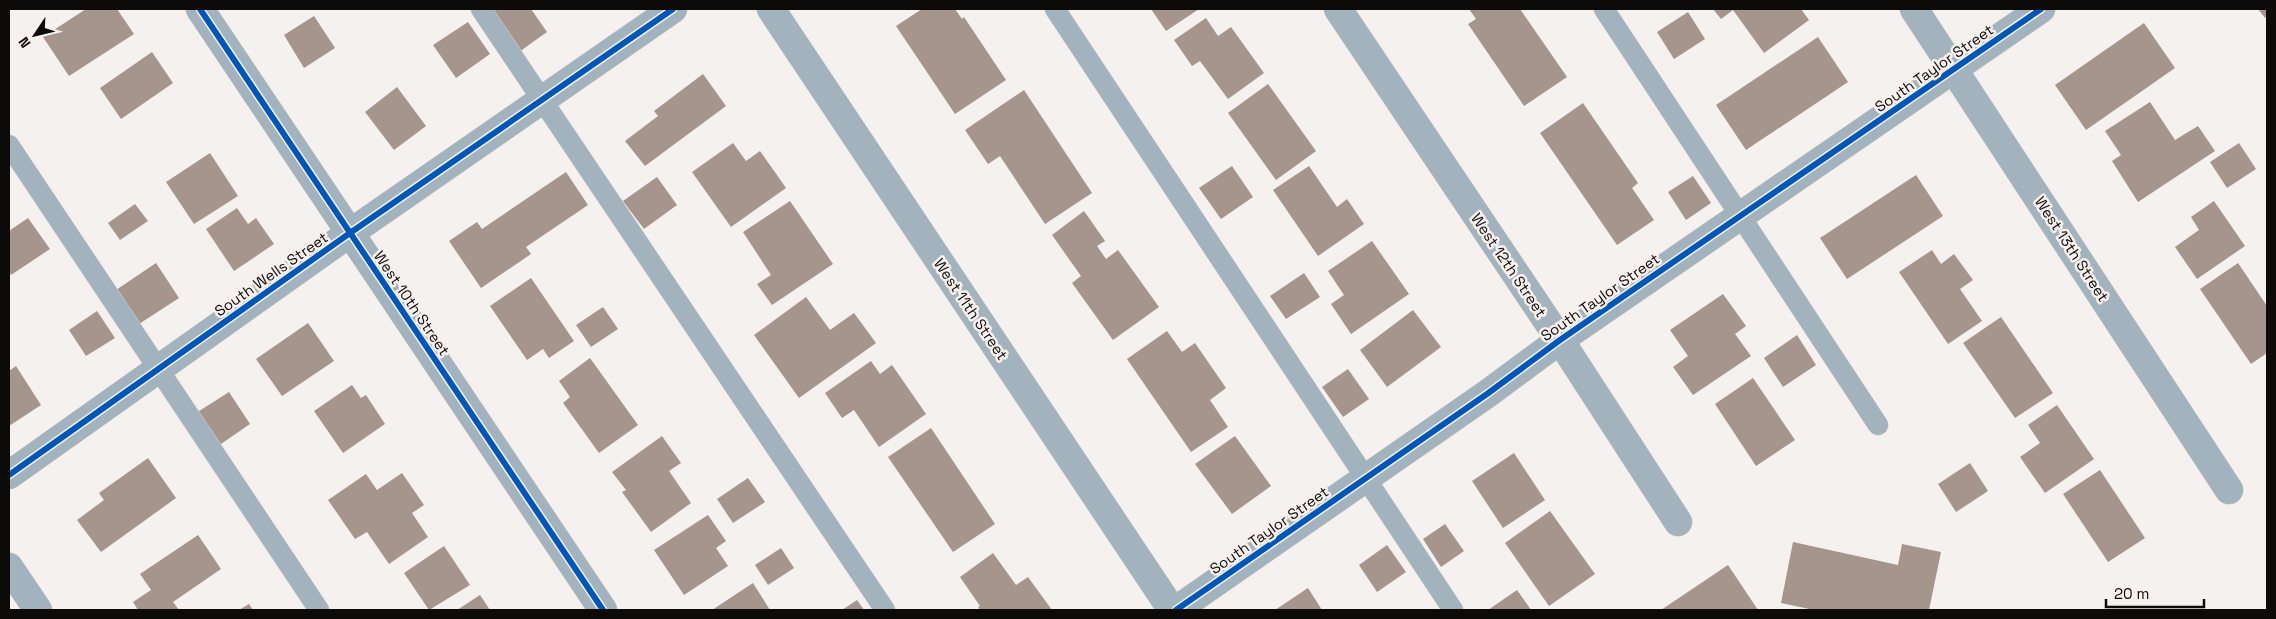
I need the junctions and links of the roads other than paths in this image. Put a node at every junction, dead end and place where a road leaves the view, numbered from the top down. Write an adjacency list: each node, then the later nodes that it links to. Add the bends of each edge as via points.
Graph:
1 (200, 9): 14 (street, West 10th Street)
2 (481, 9): 11 (lane)
3 (673, 9): 11 (street, South Wells Street)
4 (771, 9): 27 (street, West 11th Street)
5 (1055, 9): 19 (lane)
6 (1338, 9): 15 (street, West 12th Street)
7 (1604, 9): 13 (lane)
8 (1914, 9): 10 (street, West 13th Street)
9 (2041, 9): 10 (street, South Taylor Street)
10 (1954, 69): 13 (street, South Taylor Street); 20 (street, West 13th Street)
11 (541, 100): 14 (street, South Wells Street); 26 (lane)
12 (9, 145): 16 (lane)
13 (1742, 215): 15 (street, South Taylor Street); 17 (lane)
14 (350, 233): 16 (street, South Wells Street); 25 (street, West 10th Street)
15 (1560, 340): 19 (street, South Taylor Street); 21 (street, West 12th Street)
16 (158, 370): 18 (street, South Wells Street); 24 (lane)
17 (1878, 425)
18 (9, 475)
19 (1366, 478): 28 (street, South Taylor Street); 29 (lane)
20 (2229, 490)
21 (1678, 522)
22 (9, 567): 23 (street)
23 (38, 610)
24 (319, 610)
25 (603, 610)
26 (885, 610)
27 (1172, 610)
28 (1176, 610)
29 (1452, 610)

